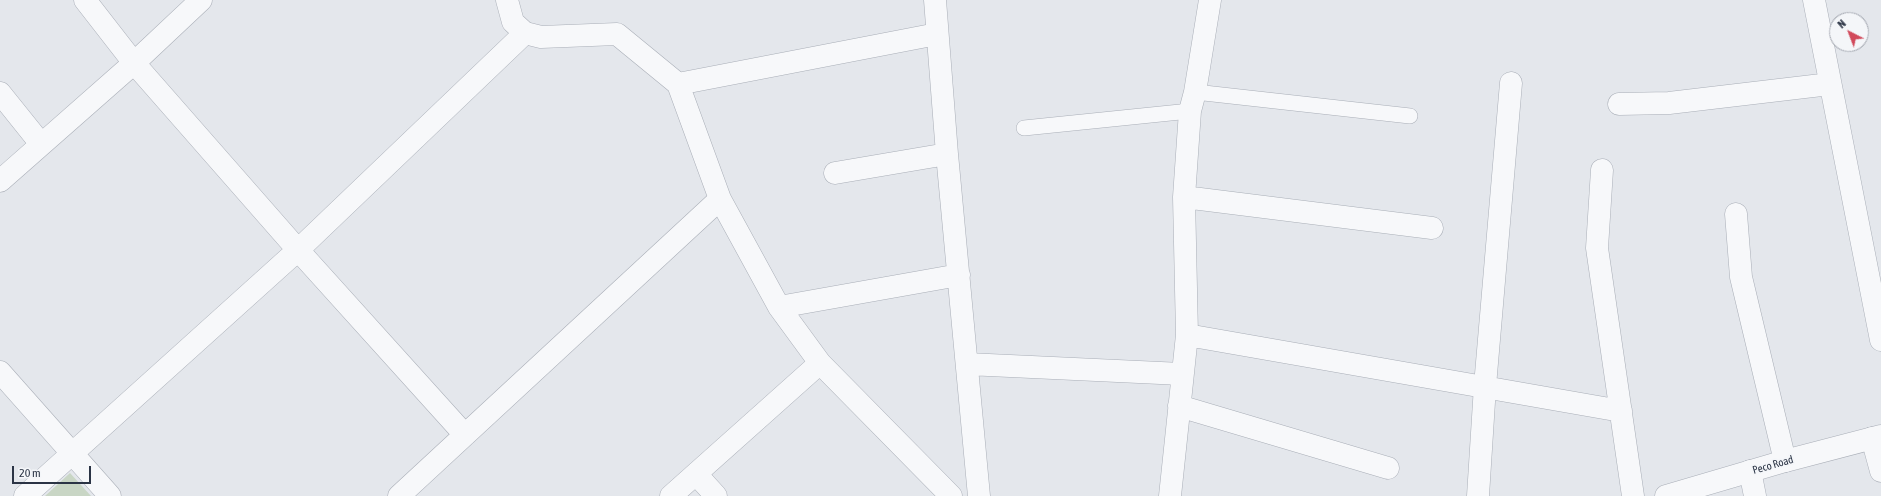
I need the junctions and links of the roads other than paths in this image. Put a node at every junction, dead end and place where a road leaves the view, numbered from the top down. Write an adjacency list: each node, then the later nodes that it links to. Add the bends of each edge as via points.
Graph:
1 (84, 0): 9 (street)
2 (201, 0): 9 (street)
3 (507, 0): 7 (street, via 514,22)
4 (935, 0): 8 (street)
5 (1210, 0): 14 (street)
6 (1814, 0): 12 (street)
7 (525, 33): 11 (street, via 541,37 617,34); 27 (street)
8 (938, 34): 11 (street); 19 (street)
9 (134, 63): 18 (street); 27 (street)
10 (1511, 83): 36 (street)
11 (678, 84): 24 (street)
12 (1830, 84): 15 (street, via 1669,103); 31 (street)
13 (0, 93): 18 (street)
14 (1192, 101): 16 (lane); 17 (lane); 23 (street)
15 (1619, 104)
16 (1410, 116)
17 (1024, 128)
18 (41, 144): 22 (street)
19 (947, 154): 21 (street); 28 (street)
20 (1602, 170): 38 (street, via 1597,248)
21 (835, 173)
22 (0, 181)
23 (1184, 197): 26 (street); 30 (street)
24 (720, 199): 29 (street); 39 (street)
25 (1736, 214): 42 (street, via 1741,277)
26 (1432, 228)
27 (298, 250): 39 (street); 41 (street)
28 (959, 274): 29 (street); 33 (street)
29 (779, 306): 32 (street)
30 (1187, 335): 35 (street); 36 (street)
31 (1881, 340)
32 (820, 363): 46 (street); 52 (street)
33 (967, 364): 35 (street); 53 (street)
34 (0, 372): 41 (street)
35 (1182, 374): 37 (street)
36 (1485, 386): 38 (street); 55 (street)
37 (1179, 406): 43 (street); 54 (street)
38 (1621, 411): 56 (street)
39 (466, 435): 49 (street)
40 (1877, 437): 42 (street, Peco Road); 45 (street)
41 (72, 454): 47 (street); 48 (street)
42 (1785, 461): 44 (street, Peco Road)
43 (1388, 468)
44 (1750, 471): 57 (street, Peco Road); 58 (street)
45 (1881, 471)
46 (696, 474): 50 (street); 51 (street)
47 (25, 496)
48 (110, 496)
49 (399, 496)
50 (671, 496)
51 (716, 496)
52 (950, 496)
53 (979, 496)
54 (1170, 496)
55 (1478, 496)
56 (1633, 496)
57 (1666, 496)
58 (1755, 496)

